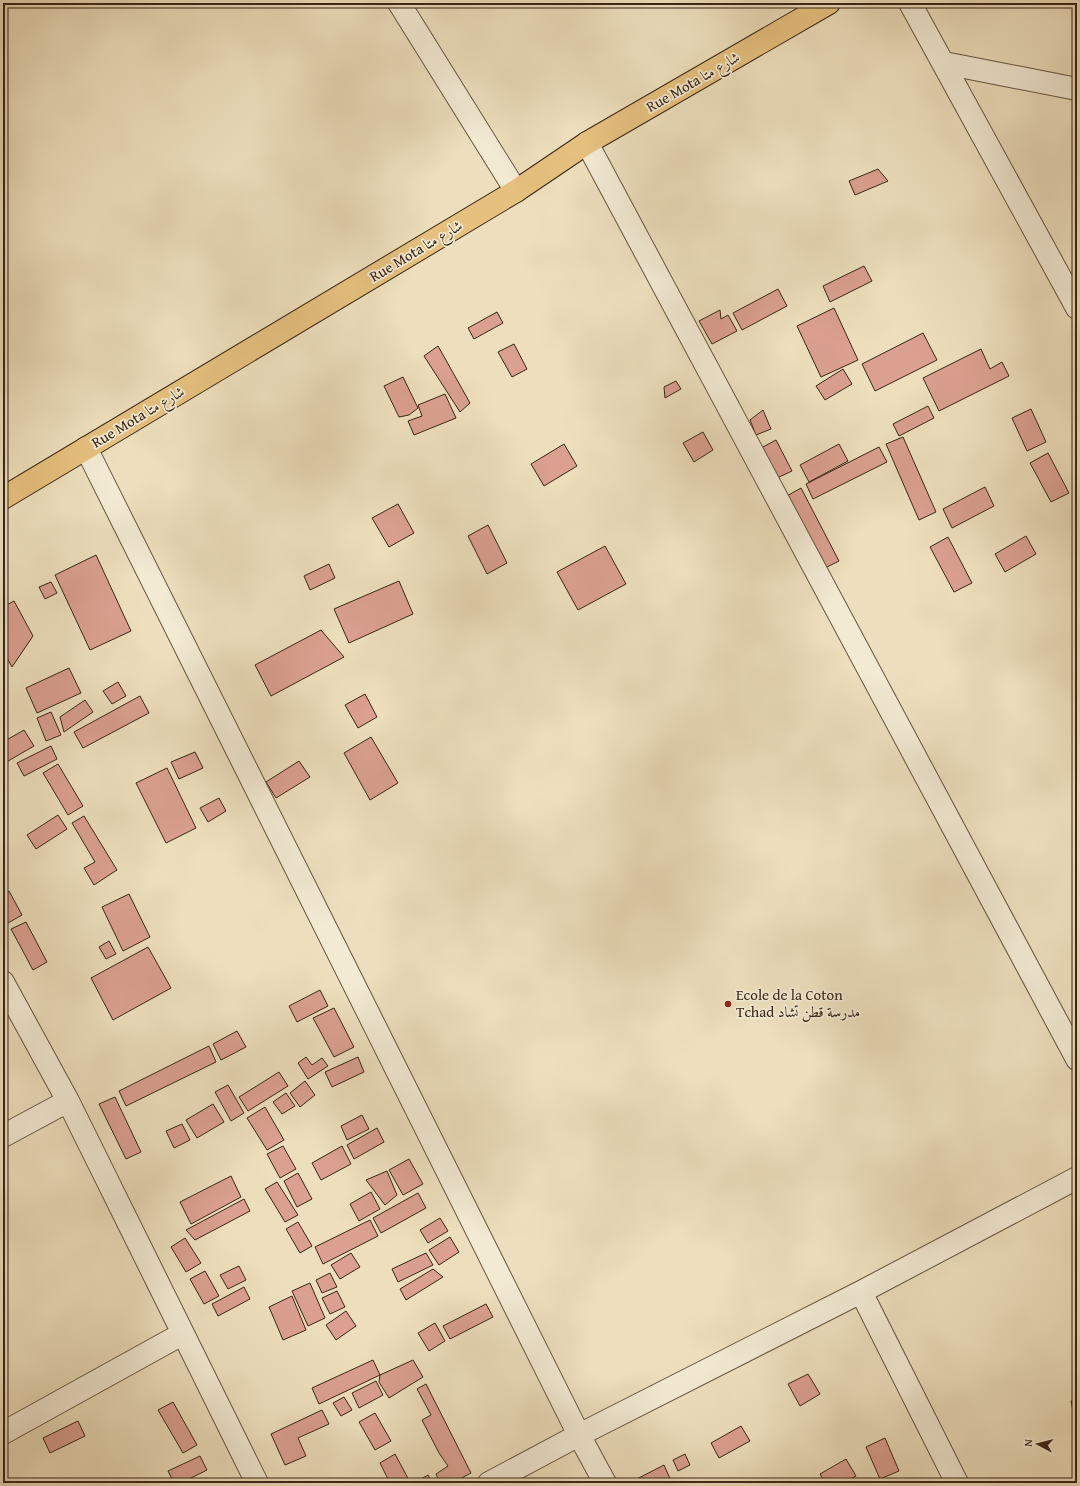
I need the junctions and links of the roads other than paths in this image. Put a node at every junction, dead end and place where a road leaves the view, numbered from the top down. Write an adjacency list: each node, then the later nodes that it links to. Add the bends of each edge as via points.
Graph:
1 (399, 3): 7 (street)
2 (829, 3): 6 (highway, Rue Mota شارع متا)
3 (910, 3): 4 (street)
4 (944, 62): 5 (street); 8 (street)
5 (1077, 89)
6 (586, 143): 7 (highway, Rue Mota شارع متا); 12 (street)
7 (516, 191): 9 (highway, Rue Mota شارع متا)
8 (1077, 308)
9 (86, 448): 10 (highway, Rue Mota شارع متا); 19 (street)
10 (3, 498)
11 (3, 982): 13 (street)
12 (1077, 1059)
13 (68, 1102): 14 (street); 17 (street)
14 (3, 1136)
15 (1077, 1178): 16 (street)
16 (861, 1292): 19 (street); 23 (street)
17 (182, 1334): 18 (street); 20 (street)
18 (3, 1433)
19 (579, 1435): 21 (street); 22 (street)
20 (257, 1483)
21 (489, 1483)
22 (605, 1483)
23 (957, 1483)

